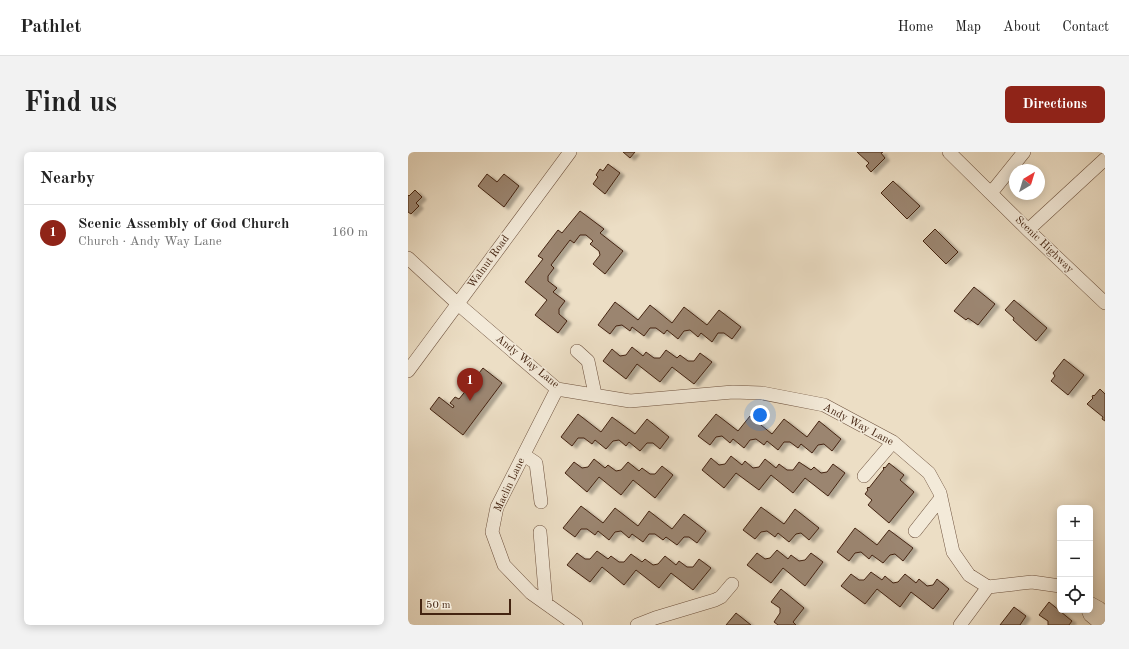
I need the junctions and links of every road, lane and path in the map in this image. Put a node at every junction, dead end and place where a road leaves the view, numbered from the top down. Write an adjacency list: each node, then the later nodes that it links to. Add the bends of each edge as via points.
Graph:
1 (570, 152): 9 (street, Walnut Road)
2 (949, 152): 5 (street, Scenic Highway)
3 (1024, 152): 5 (street)
4 (1105, 159): 6 (street)
5 (991, 193): 6 (street, Scenic Highway)
6 (1028, 230): 8 (street, Scenic Highway)
7 (408, 258): 9 (street, Andy Way Lane)
8 (1105, 303)
9 (458, 304): 11 (street, Walnut Road); 12 (street, Andy Way Lane)
10 (577, 351): 13 (street, via 588,361)
11 (408, 371)
12 (558, 389): 13 (street, Andy Way Lane); 15 (street, Maclin Lane)
13 (595, 394): 14 (street, Andy Way Lane, via 630,401 733,392 762,393 824,405)
14 (893, 442): 16 (street); 17 (street, Andy Way Lane, via 929,473)
15 (524, 455): 18 (street, via 536,463); 24 (street, Maclin Lane, via 497,507 492,532 504,565 531,593)
16 (864, 476)
17 (941, 498): 19 (street); 23 (street, Andy Way Lane, via 953,552 969,575)
18 (541, 502)
19 (915, 531)
20 (540, 532): 24 (street)
21 (732, 584): 29 (street, via 722,597)
22 (1057, 586): 23 (street, via 1032,582)
23 (988, 587): 30 (street)
24 (546, 603): 28 (street, Maclin Lane)
25 (1093, 605): 27 (street)
26 (1089, 613): 31 (street)
27 (1105, 613)
28 (576, 625)
29 (638, 625)
30 (960, 625)
31 (1102, 625)

